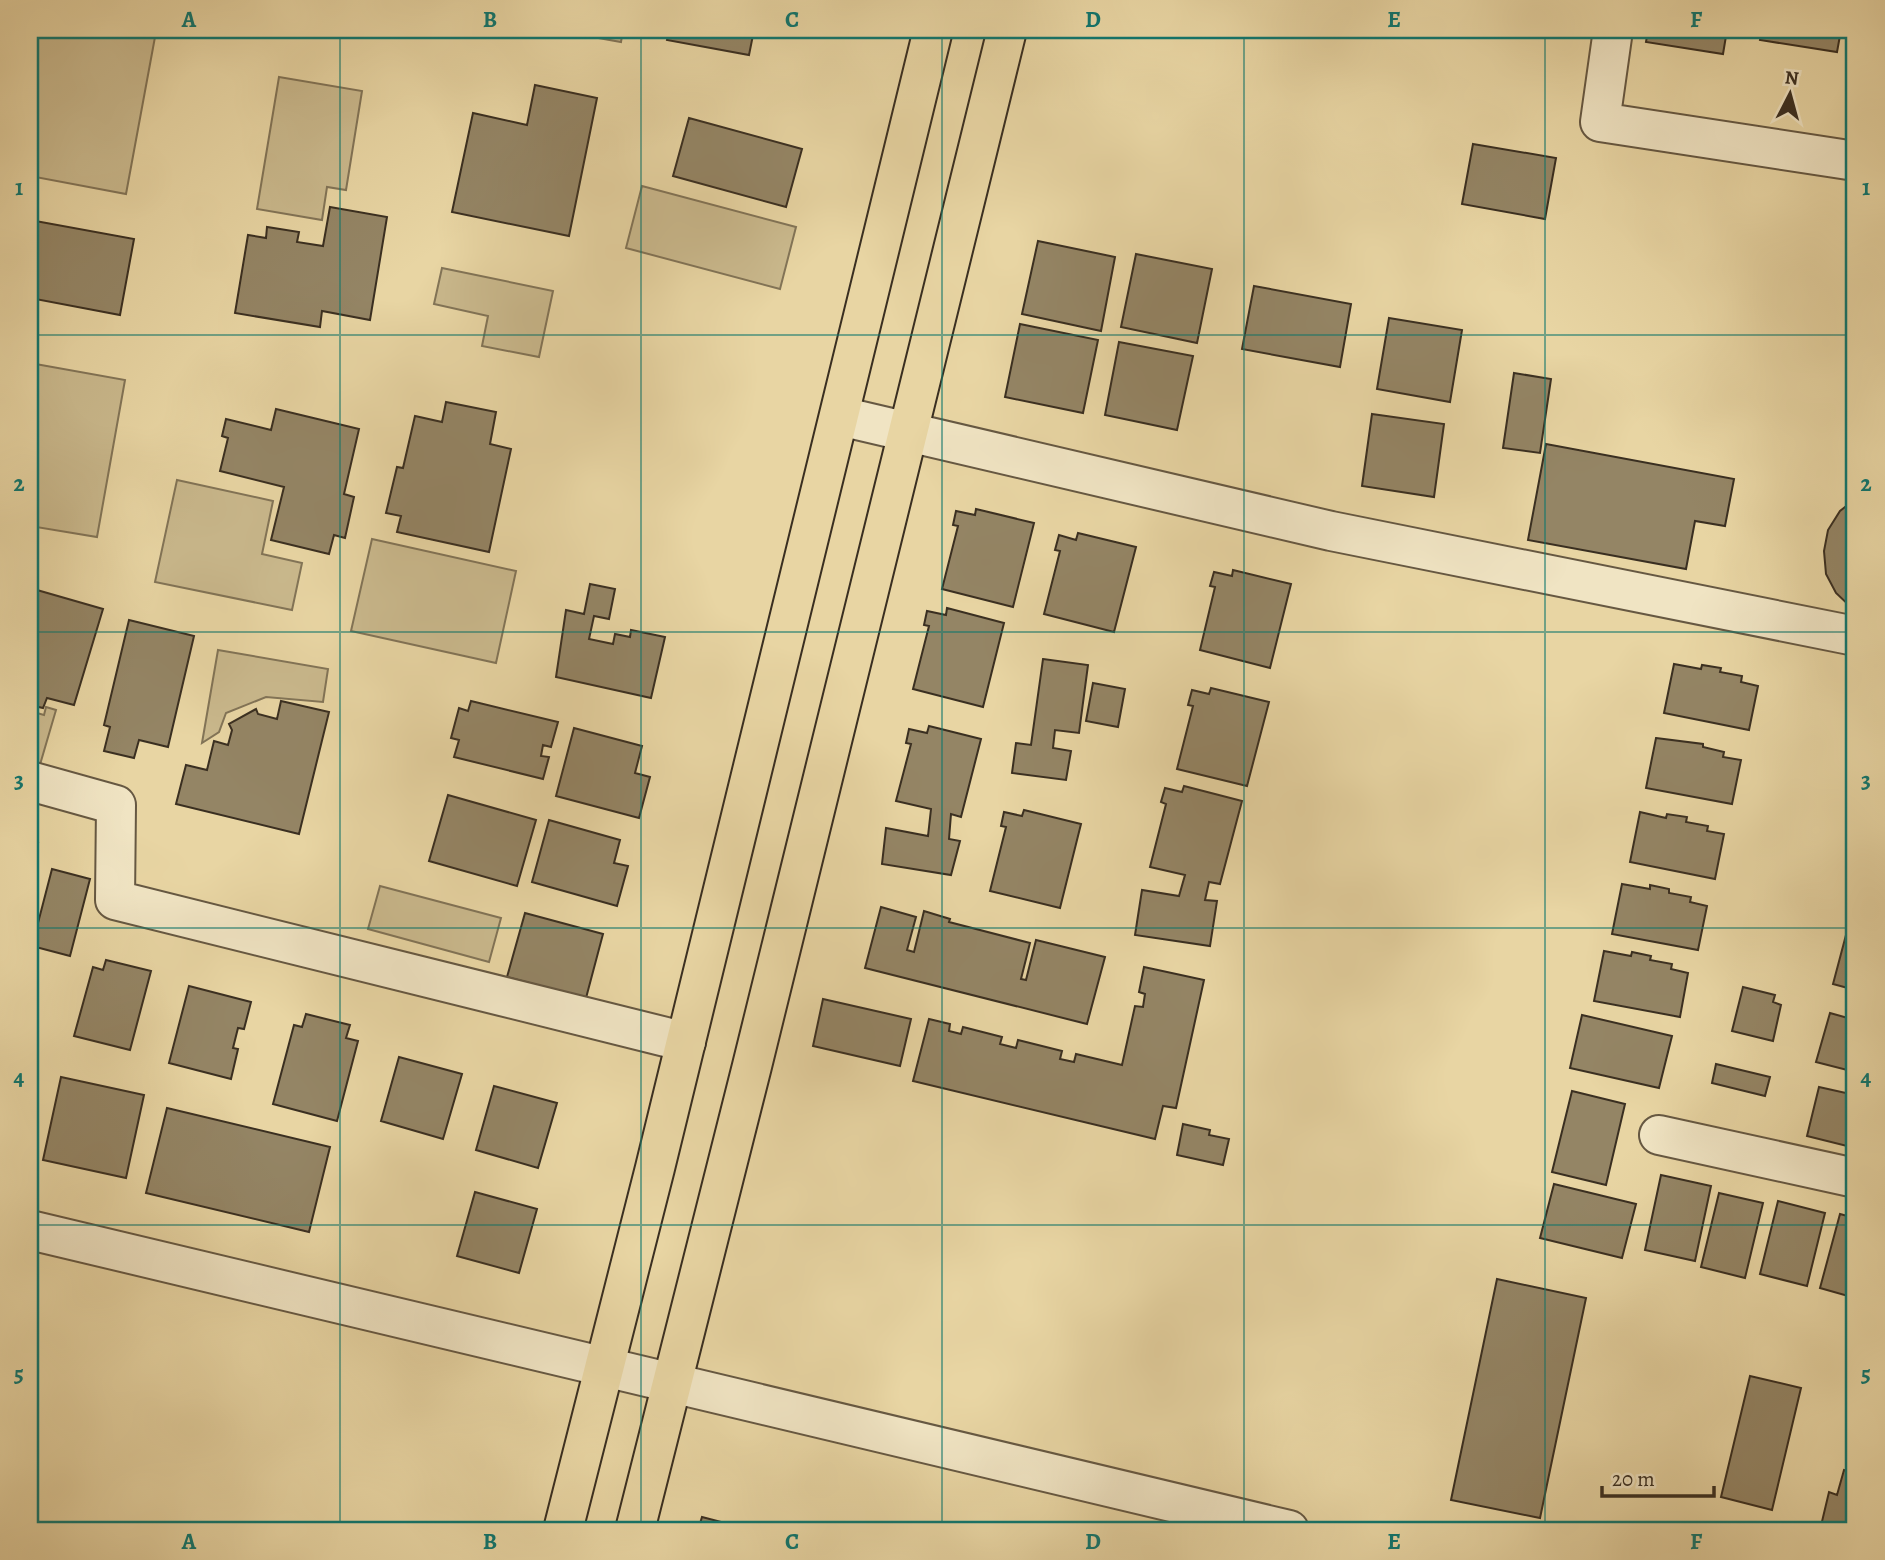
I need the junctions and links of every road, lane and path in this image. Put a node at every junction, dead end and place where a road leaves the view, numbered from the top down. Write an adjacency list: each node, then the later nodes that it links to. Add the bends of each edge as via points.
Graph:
1 (933, 30): 5 (main road)
2 (1007, 30): 6 (main road)
3 (1613, 30): 4 (street, via 1600,121)
4 (1855, 161)
5 (840, 416): 6 (street); 9 (main road)
6 (905, 433): 7 (street, via 1331,531); 14 (main road)
7 (1855, 636)
8 (30, 781): 9 (street, via 116,805 115,900)
9 (686, 1042): 13 (main road)
10 (1659, 1135): 11 (street)
11 (1855, 1178)
12 (30, 1230): 13 (street)
13 (605, 1368): 14 (street); 15 (main road)
14 (673, 1385): 16 (main road); 17 (street)
15 (563, 1530)
16 (635, 1530)
17 (1289, 1530)

